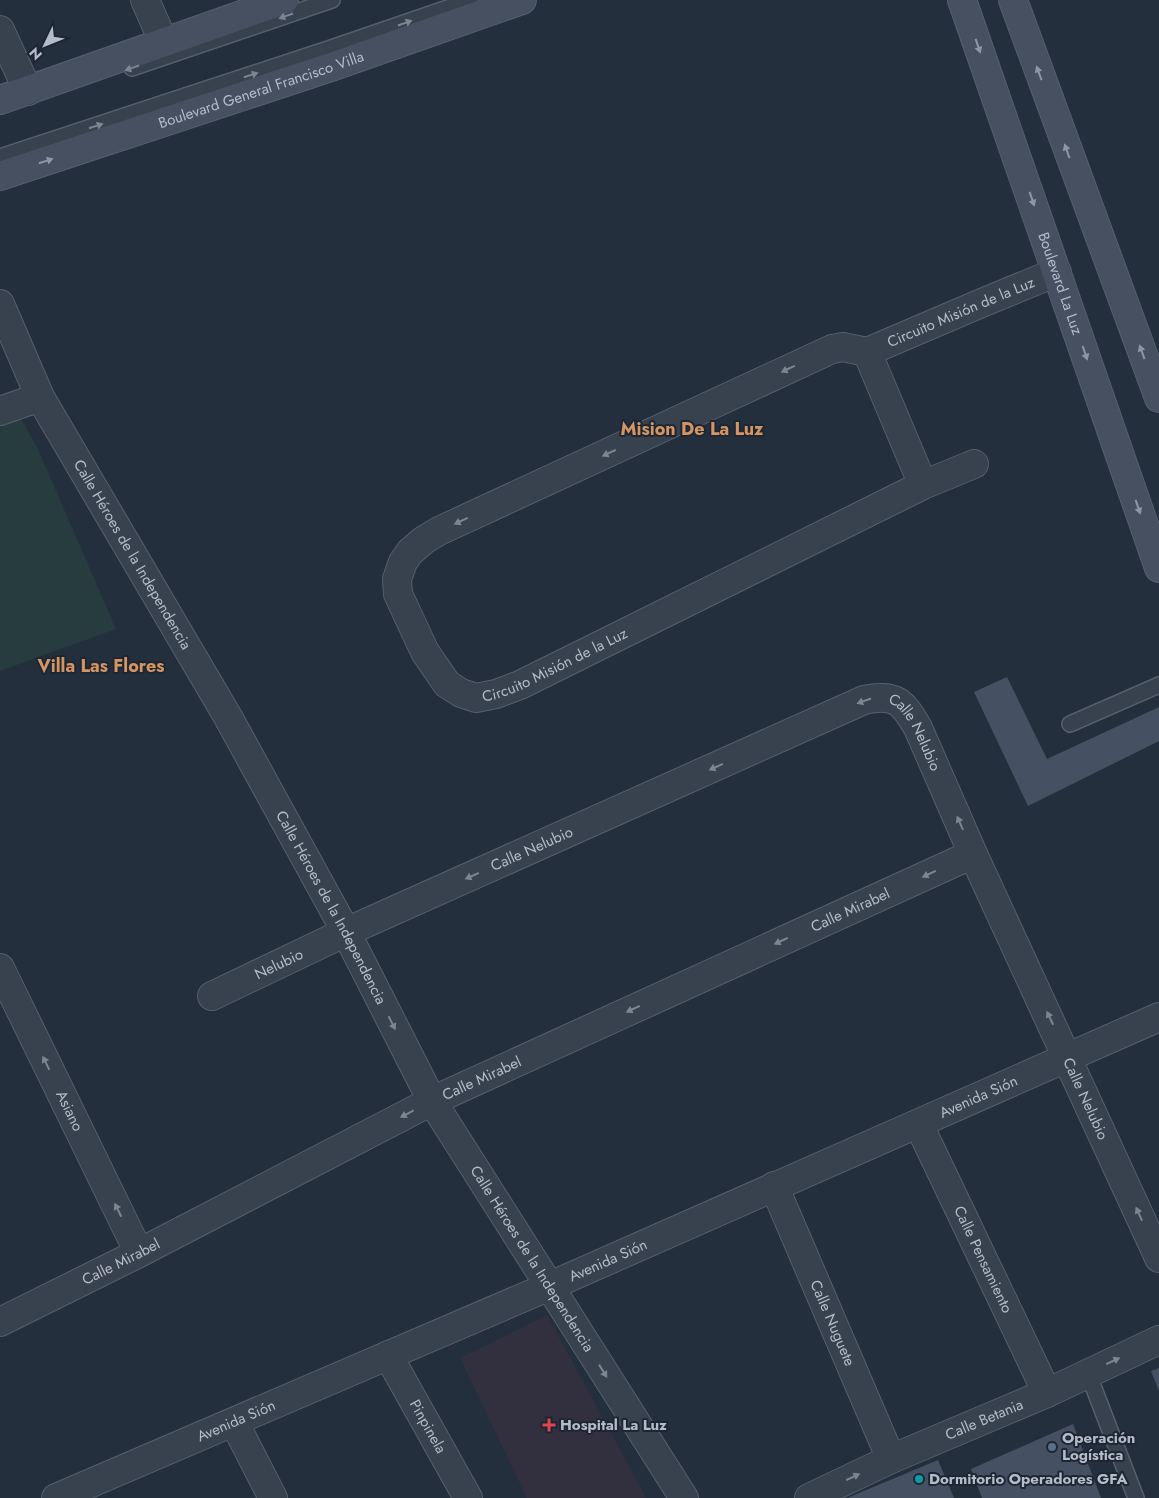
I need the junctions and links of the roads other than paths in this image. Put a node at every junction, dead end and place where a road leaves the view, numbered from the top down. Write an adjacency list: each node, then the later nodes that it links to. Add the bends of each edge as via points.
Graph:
1 (145, 0): 9 (street)
2 (284, 0): 9 (main road)
3 (332, 0): 12 (lane, one-way to 12)
4 (471, 0): 13 (lane, one-way to 4)
5 (522, 0): 14 (main road, Boulevard General Francisco Villa, one-way to 5)
6 (962, 0): 15 (main road, Boulevard La Luz, one-way to 15)
7 (1013, 0): 19 (main road, one-way to 7)
8 (0, 30): 10 (street)
9 (164, 43): 10 (main road)
10 (28, 91): 11 (main road)
11 (0, 100)
12 (0, 113)
13 (0, 157)
14 (0, 176)
15 (1057, 272): 17 (street, Circuito Misión de la Luz); 23 (main road, Boulevard La Luz, one-way to 23)
16 (0, 304): 18 (street, Calle Héroes de la Independencia)
17 (867, 352): 22 (street); 22 (street, Circuito Misión de la Luz, one-way to 22, via 843,347 832,349 439,531 410,552 403,562 398,594 425,652 447,684 476,698 496,694)
18 (40, 397): 20 (street); 27 (street, Calle Héroes de la Independencia, via 228,717)
19 (1159, 398)
20 (0, 411)
21 (974, 464): 22 (street, Circuito Misión de la Luz)
22 (923, 485)
23 (1159, 568)
24 (1159, 685): 25 (lane)
25 (1070, 724)
26 (973, 854): 27 (street, Calle Nelubio, one-way to 27, via 908,710 900,702 878,697 855,704); 31 (street, Calle Nelubio, one-way to 26); 32 (street, Calle Mirabel, one-way to 32)
27 (346, 932): 29 (street, Nelubio); 32 (street, Calle Héroes de la Independencia, one-way to 32)
28 (0, 968): 35 (street, Asiano, one-way to 28)
29 (212, 996)
30 (1159, 1017): 31 (street, Avenida Sión)
31 (1068, 1058): 33 (street, Avenida Sión); 36 (street, Calle Nelubio, one-way to 31)
32 (432, 1101): 35 (street, Calle Mirabel, one-way to 35); 37 (street, Calle Héroes de la Independencia)
33 (919, 1124): 34 (street, Avenida Sión); 42 (street, Calle Pensamiento)
34 (774, 1186): 37 (street, Avenida Sión); 44 (street, Calle Nuguete)
35 (139, 1253): 38 (street, Calle Mirabel)
36 (1159, 1258)
37 (550, 1286): 40 (street, Avenida Sión); 48 (street, Calle Héroes de la Independencia, one-way to 48)
38 (0, 1322)
39 (1159, 1340): 41 (street, Calle Betania, one-way to 39)
40 (388, 1355): 43 (street, Avenida Sión); 47 (street, Pinpinela)
41 (1088, 1373): 42 (street, Calle Betania); 50 (lane)
42 (1047, 1393): 44 (street, Calle Betania)
43 (234, 1422): 45 (street, Avenida Sión); 46 (street)
44 (891, 1459): 49 (street, Calle Betania, one-way to 44)
45 (72, 1495)
46 (273, 1498)
47 (468, 1498)
48 (684, 1498)
49 (809, 1498)
50 (1136, 1498)

